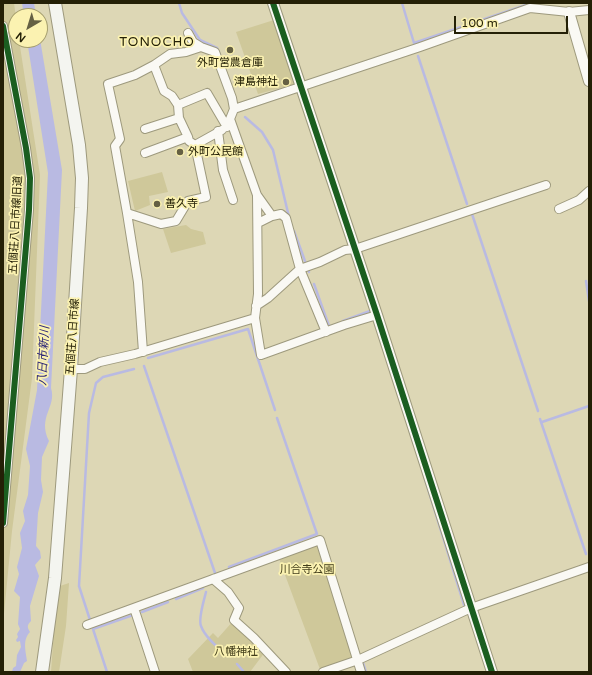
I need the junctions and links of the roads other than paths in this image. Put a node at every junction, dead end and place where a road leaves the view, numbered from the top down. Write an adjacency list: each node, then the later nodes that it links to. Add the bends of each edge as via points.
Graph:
1 (55, 3): 35 (main road, 五個荘八日市線, via 79,145 82,178)
2 (273, 3): 10 (street)
3 (589, 10): 4 (street)
4 (569, 12): 9 (street); 10 (street, via 530,8)
5 (3, 26): 36 (street, 五個荘八日市線旧道, via 30,178)
6 (188, 33): 7 (street, via 193,42)
7 (200, 47): 8 (street, via 170,54); 12 (street, via 215,52 230,89)
8 (154, 65): 11 (street, via 164,91 172,96); 25 (street, via 108,84 120,139 115,146)
9 (589, 81)
10 (300, 87): 12 (street); 28 (street)
11 (178, 105): 13 (street); 14 (street, via 207,93)
12 (234, 109): 14 (street)
13 (179, 118): 15 (street); 17 (street)
14 (229, 123): 16 (street); 22 (street)
15 (145, 129)
16 (218, 132): 18 (street); 23 (street, via 223,170)
17 (188, 137): 18 (street, via 188,141); 19 (street)
18 (195, 145): 25 (street, via 206,197 188,201 176,221 161,224)
19 (145, 153)
20 (546, 185): 28 (street)
21 (589, 191): 24 (street, via 579,200)
22 (257, 195): 26 (street); 27 (street)
23 (233, 200)
24 (559, 209)
25 (127, 213): 34 (street, via 138,282)
26 (272, 216): 27 (street); 29 (street, via 281,214 286,218)
27 (258, 223): 30 (street)
28 (355, 249): 29 (street, via 346,250); 31 (street)
29 (300, 269): 30 (street); 33 (street)
30 (256, 306): 32 (street)
31 (377, 315): 33 (street); 40 (street)
32 (255, 318): 33 (street, via 261,355); 34 (street)
33 (326, 332)
34 (143, 352): 35 (street, via 100,362 85,369)
35 (72, 369): 43 (main road, 五個荘八日市線, via 56,578)
36 (3, 523)
37 (589, 567): 40 (street)
38 (213, 579): 39 (street); 42 (street, via 320,540); 45 (street, via 228,592 239,608 234,620)
39 (134, 608): 41 (street); 44 (street)
40 (471, 608): 42 (street); 48 (street)
41 (87, 625)
42 (358, 660): 46 (street); 47 (street)
43 (42, 672)
44 (155, 672)
45 (286, 672)
46 (323, 672)
47 (361, 672)
48 (492, 672)

